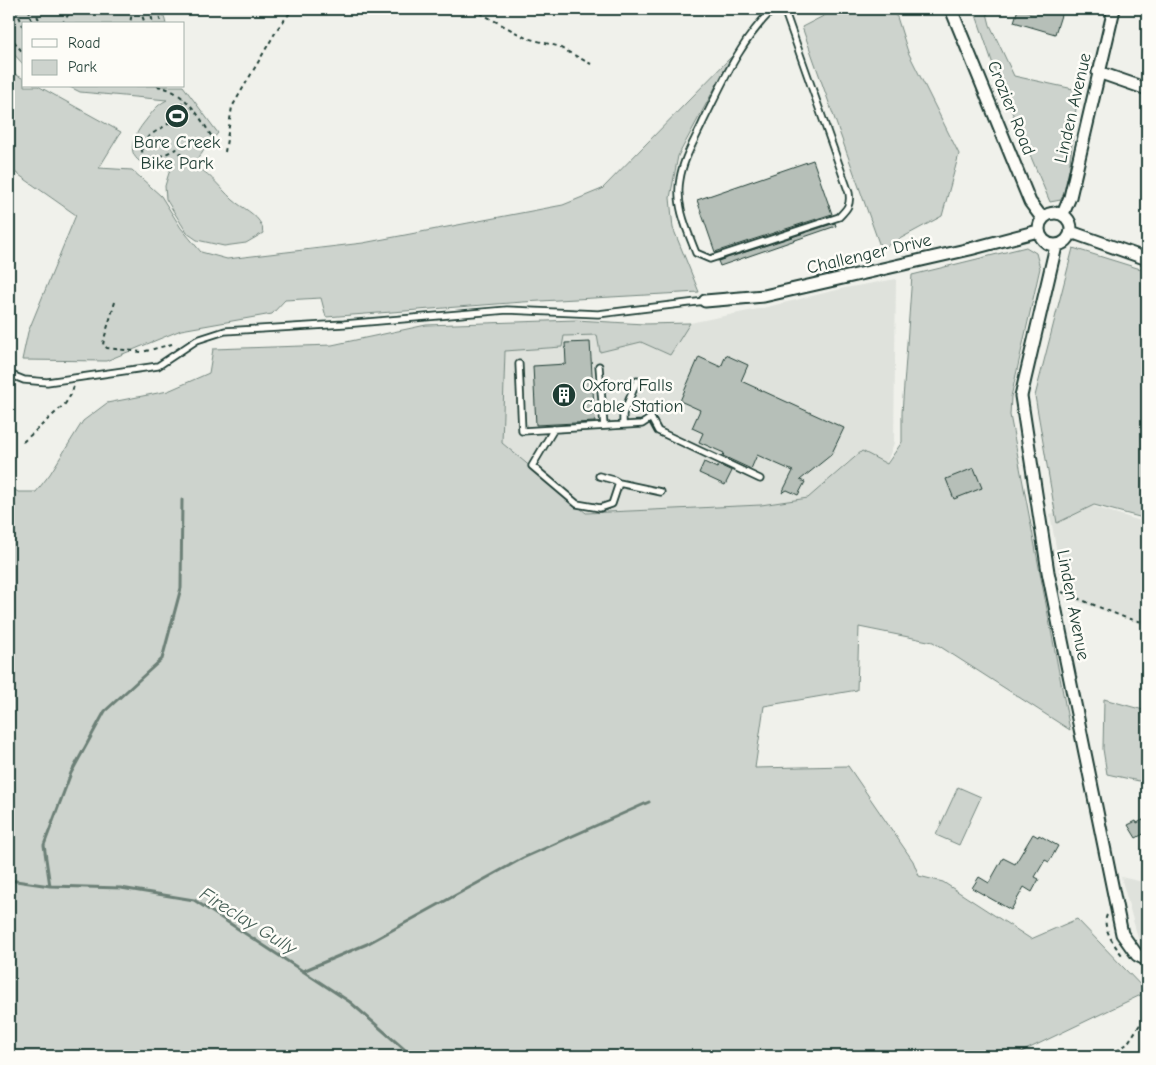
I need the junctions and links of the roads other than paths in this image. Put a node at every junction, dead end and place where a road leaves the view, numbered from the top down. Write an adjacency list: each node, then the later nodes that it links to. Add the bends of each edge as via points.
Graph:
1 (772, 9): 2 (lane, via 738,51 687,156 680,180 682,216 696,253 710,259 839,216 848,209 849,193)
2 (784, 9)
3 (951, 9): 8 (street, Crozier Road, via 1030,202)
4 (1114, 9): 5 (street, Linden Avenue)
5 (1098, 72): 6 (street); 7 (street, Linden Avenue, via 1070,197)
6 (1147, 89)
7 (1063, 214): 8 (street, via 1055,212); 10 (street, via 1071,225)
8 (1042, 218): 9 (street)
9 (1038, 231): 11 (street, via 1047,244); 13 (street, Challenger Drive, via 764,296)
10 (1071, 232): 11 (street, via 1063,244); 12 (street)
11 (1056, 246): 25 (street, Linden Avenue, via 1021,396 1051,587 1122,934 1137,955)
12 (1147, 259)
13 (705, 302): 16 (lane, via 598,314 507,310 225,331 197,340 158,366 46,382 24,380)
14 (519, 364): 20 (lane, via 522,431)
15 (599, 366): 19 (lane)
16 (9, 374)
17 (637, 381): 18 (lane, via 623,414)
18 (623, 425): 19 (lane); 22 (lane, via 642,424 651,418 658,431)
19 (604, 426): 20 (lane)
20 (554, 429): 23 (lane, via 532,466 577,504 600,508 612,504)
21 (599, 476): 23 (lane)
22 (760, 479)
23 (619, 483): 24 (lane)
24 (662, 492)
25 (1147, 960)

